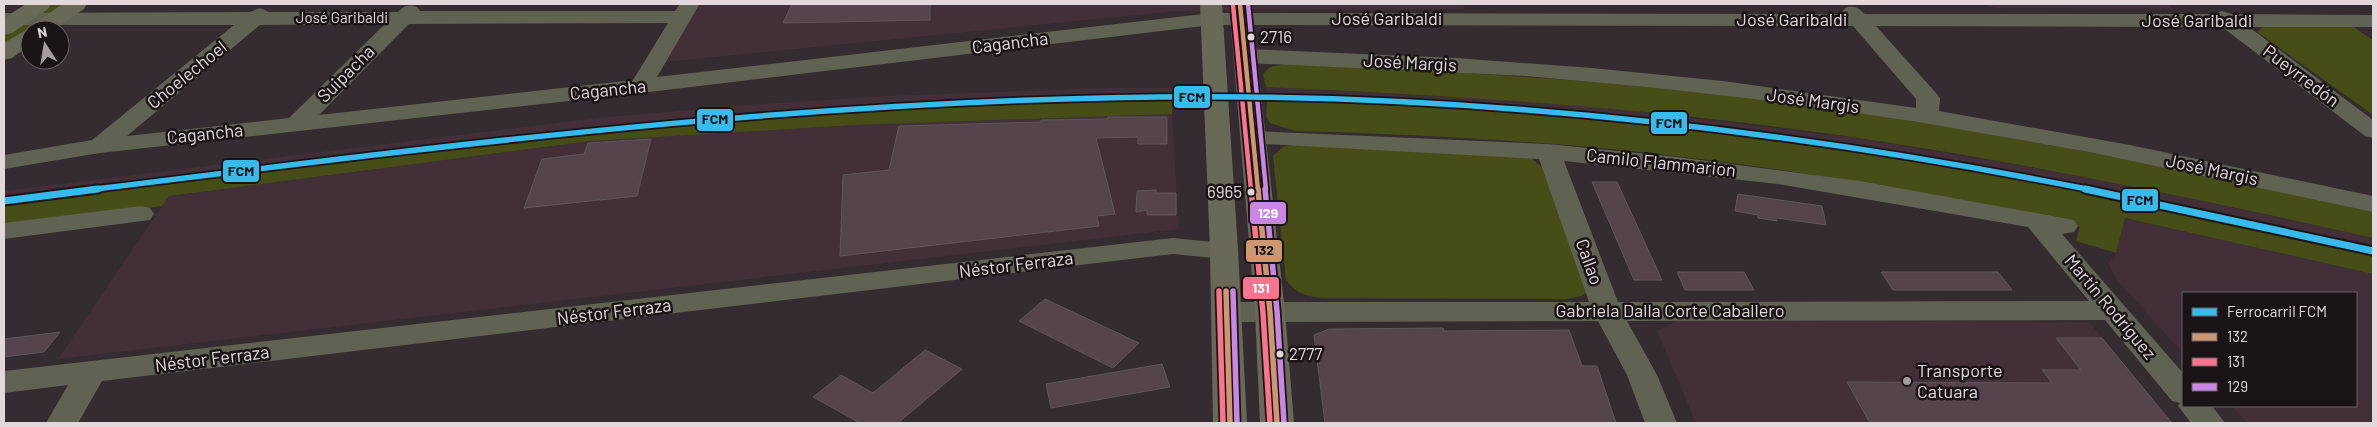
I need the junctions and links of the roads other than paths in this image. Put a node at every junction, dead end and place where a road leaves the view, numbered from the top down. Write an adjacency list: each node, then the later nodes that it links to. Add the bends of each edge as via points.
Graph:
1 (76, 4): 10 (main road)
2 (273, 4): 11 (street, Choelechoel)
3 (2204, 4): 12 (street, Pueyrredón)
4 (410, 11): 5 (street, José Garibaldi); 11 (street, José Garibaldi); 19 (street, Suipacha)
5 (685, 11): 17 (street)
6 (1211, 11): 7 (street, José Garibaldi); 17 (street, Cagancha); 30 (main road)
7 (1241, 11): 8 (street, José Garibaldi); 16 (main road)
8 (1494, 12): 9 (street, José Garibaldi)
9 (1852, 12): 12 (street, José Garibaldi); 18 (street, via 1928,98)
10 (44, 18): 11 (street, José Garibaldi); 14 (main road)
11 (256, 18): 22 (street, Choelechoel)
12 (2226, 21): 13 (street, José Garibaldi); 20 (street, Pueyrredón)
13 (2373, 21)
14 (14, 25): 15 (main road)
15 (4, 54)
16 (1246, 56): 18 (street, José Margis, via 1526,69 1749,92); 21 (main road)
17 (641, 86): 19 (street, Cagancha)
18 (1927, 116): 25 (street, José Margis, via 2060,139)
19 (296, 124): 22 (street, Cagancha)
20 (2373, 131)
21 (1254, 138): 23 (street, Camilo Flammarion); 34 (main road)
22 (100, 146): 24 (street, Cagancha)
23 (1548, 151): 27 (street, Camilo Flammarion, via 1739,171); 32 (street, Callao)
24 (4, 162)
25 (2373, 204)
26 (141, 214): 29 (street)
27 (2036, 220): 28 (street, Camilo Flammarion); 31 (street, Martín Rodríguez)
28 (2065, 226)
29 (4, 231)
30 (1224, 250): 33 (main road); 35 (street, Néstor Ferraza, via 1174,246)
31 (2112, 310): 32 (street, Gabriela Dalla Corte Caballero); 37 (street, Martín Rodríguez)
32 (1607, 311): 34 (street, Gabriela Dalla Corte Caballero); 42 (street, Callao, via 1642,375)
33 (1227, 312): 34 (street, Gabriela Dalla Corte Caballero); 40 (main road)
34 (1270, 312): 41 (main road)
35 (91, 373): 36 (street, Néstor Ferraza); 39 (street)
36 (4, 382)
37 (2182, 392)
38 (2195, 407): 43 (street)
39 (62, 423)
40 (1230, 423)
41 (1277, 423)
42 (1661, 423)
43 (2209, 423)

